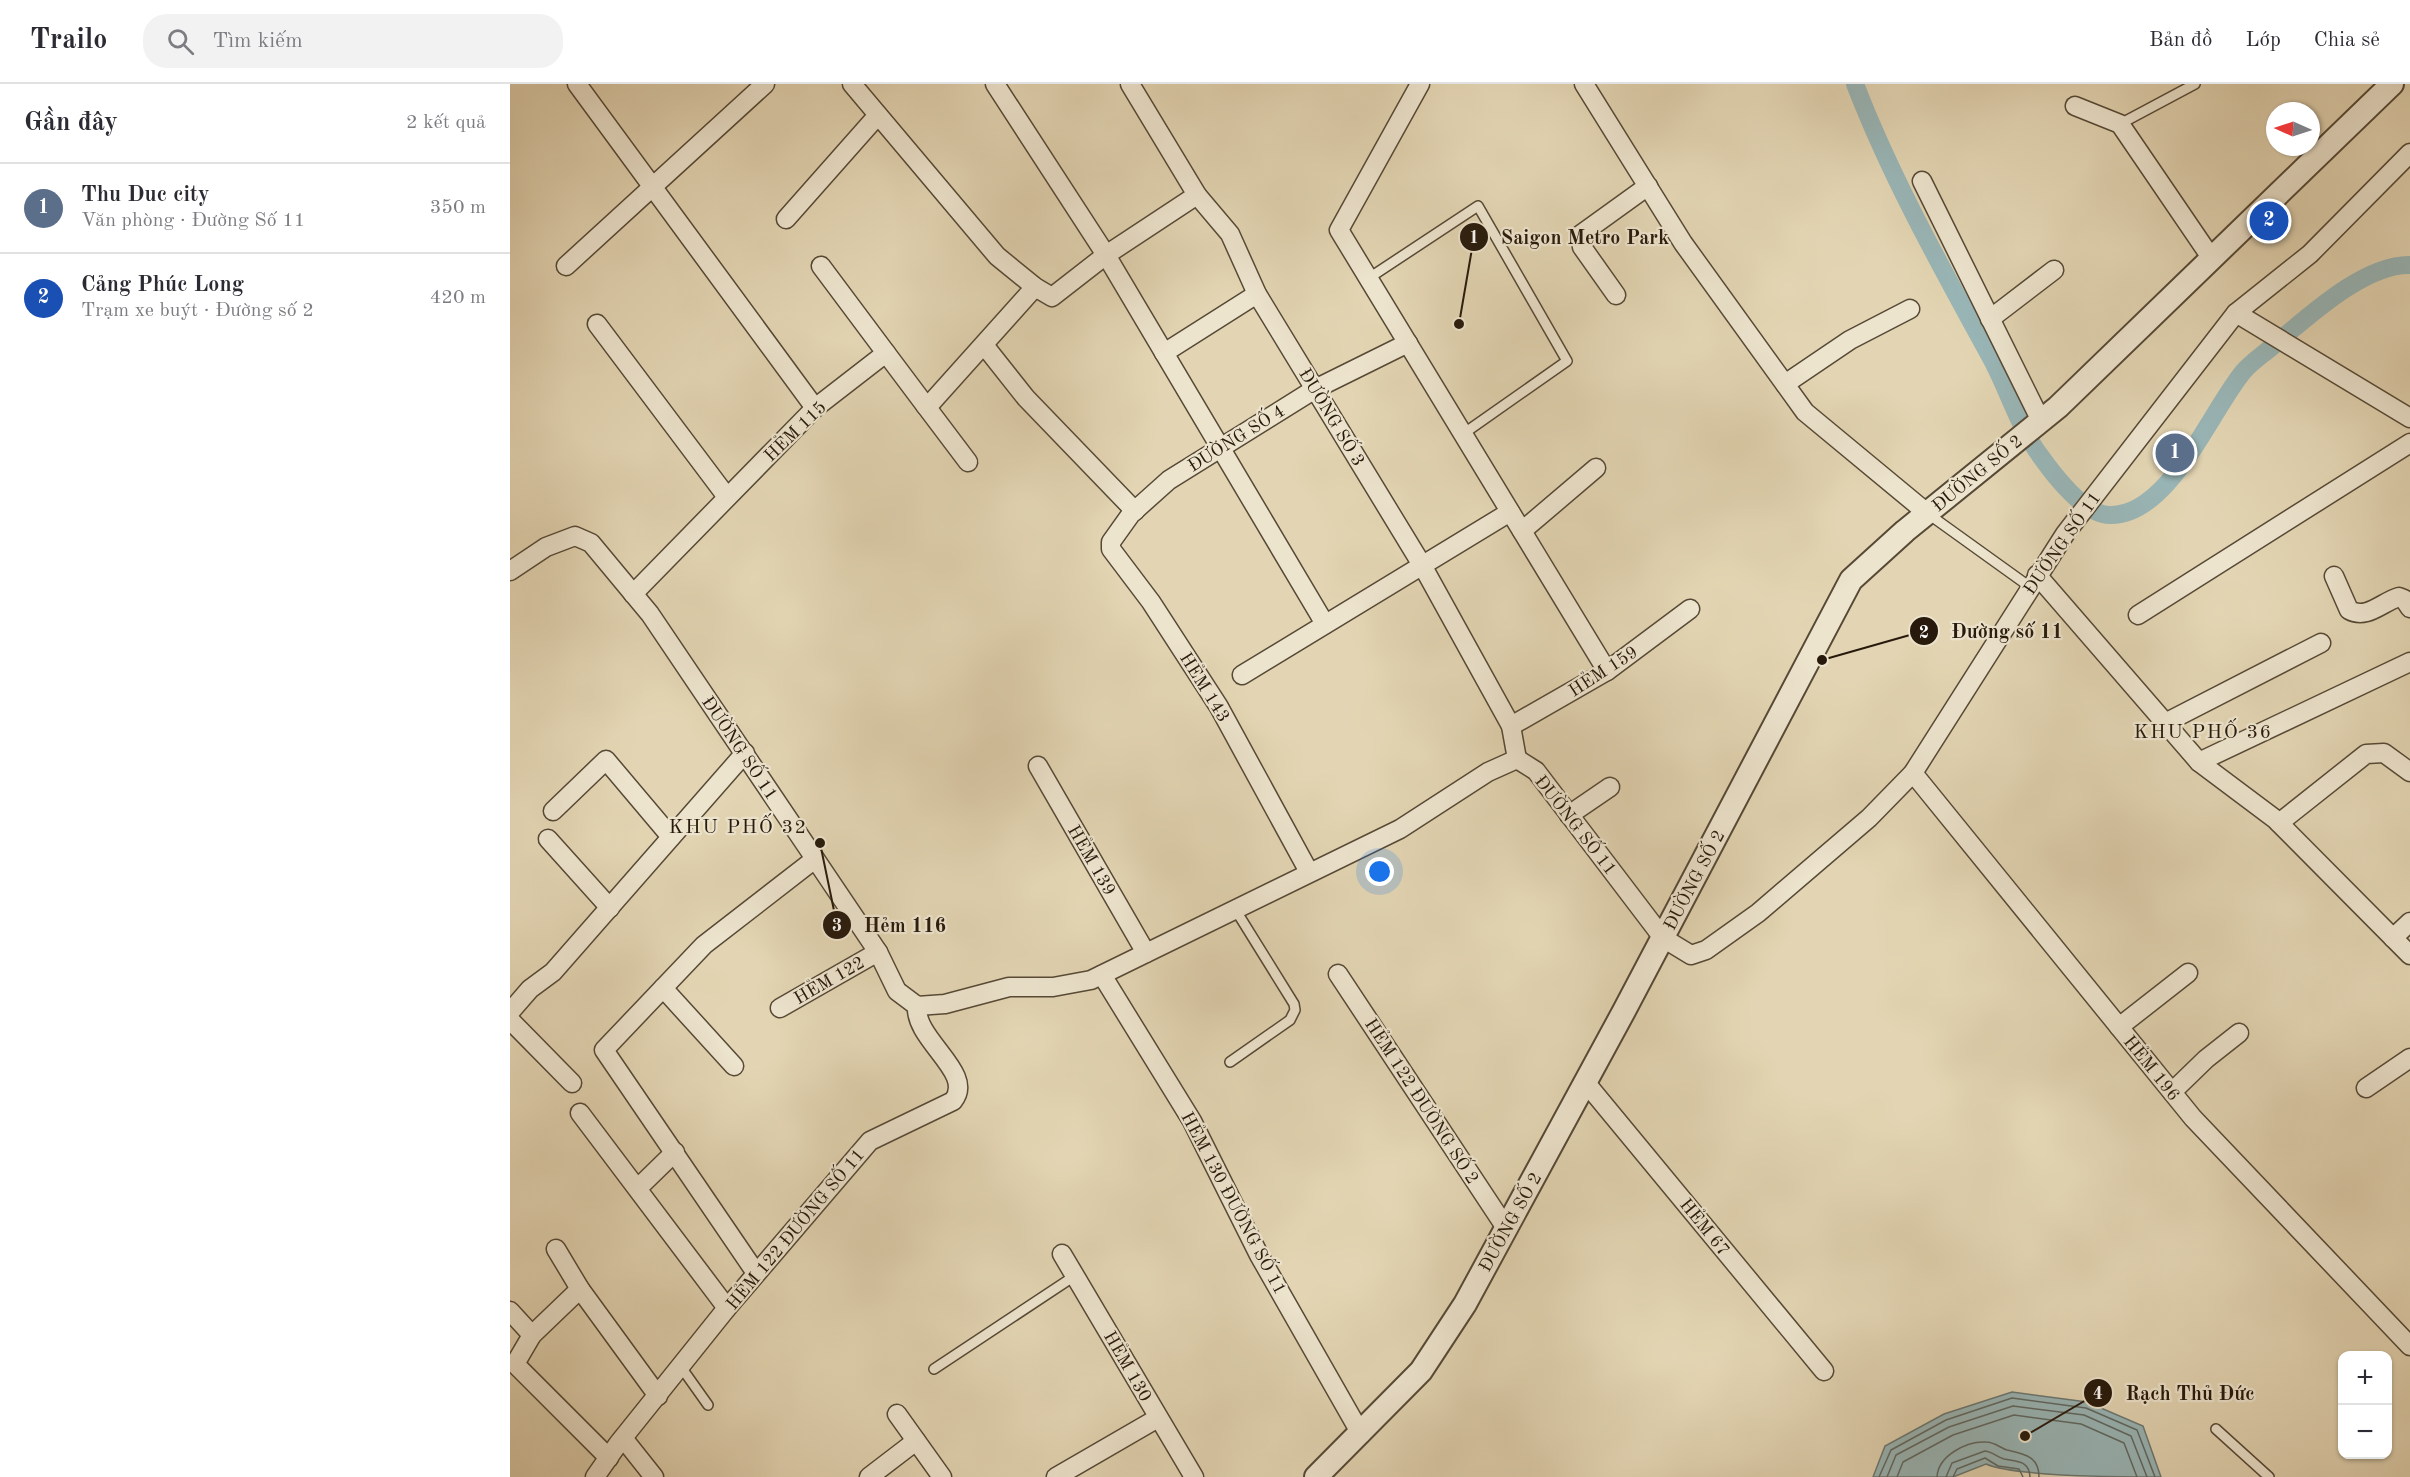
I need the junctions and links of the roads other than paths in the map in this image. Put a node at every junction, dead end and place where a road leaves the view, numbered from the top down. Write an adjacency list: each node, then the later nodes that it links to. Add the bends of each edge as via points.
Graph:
1 (577, 84): 16 (street)
2 (765, 84): 16 (street)
3 (852, 84): 11 (street)
4 (995, 84): 19 (street)
5 (1130, 84): 17 (street, ĐƯỜNG SỐ 3)
6 (1420, 84): 24 (street, via 1339,230)
7 (1584, 84): 15 (street)
8 (2195, 84): 12 (lane)
9 (2392, 84): 20 (street, ĐƯỜNG SỐ 2)
10 (2075, 106): 12 (street)
11 (878, 115): 18 (street); 25 (street, via 998,256)
12 (2120, 124): 20 (street)
13 (2410, 153): 29 (street, ĐƯỜNG SỐ 11, via 2310,254)
14 (1922, 181): 30 (street)
15 (1648, 186): 27 (street, via 1580,236 1582,247); 36 (street, via 1683,243)
16 (652, 188): 21 (street); 39 (street)
17 (1197, 195): 19 (street); 26 (street, ĐƯỜNG SỐ 3, via 1230,234)
18 (786, 219)
19 (1106, 255): 25 (street, via 1052,297); 35 (street)
20 (2212, 259): 41 (street, ĐƯỜNG SỐ 2)
21 (566, 266)
22 (821, 266): 34 (street)
23 (2054, 270): 30 (street)
24 (1369, 279): 32 (street); 42 (lane, via 1478,206 1568,361)
25 (1035, 287): 33 (street)
26 (1257, 294): 35 (street); 37 (street, ĐƯỜNG SỐ 3)
27 (1616, 295)
28 (1910, 309): 36 (street, via 1850,340)
29 (2236, 313): 40 (street); 55 (street, ĐƯỜNG SỐ 11, via 2071,525)
30 (1990, 319): 41 (street)
31 (597, 324): 47 (street)
32 (1408, 343): 37 (street, ĐƯỜNG SỐ 4); 42 (street)
33 (984, 345): 38 (street); 48 (street, via 1026,398)
34 (886, 353): 38 (street); 39 (street, HẺM 115)
35 (1164, 353): 44 (street)
36 (1785, 384): 50 (street, via 1805,412)
37 (1315, 389): 44 (street, ĐƯỜNG SỐ 4); 52 (street, ĐƯỜNG SỐ 3)
38 (925, 405): 45 (street)
39 (815, 408): 47 (street, HẺM 115)
40 (2410, 418)
41 (2041, 421): 50 (street, ĐƯỜNG SỐ 2)
42 (1463, 434): 49 (street)
43 (2410, 443): 59 (street)
44 (1221, 449): 48 (street, ĐƯỜNG SỐ 4, via 1169,480); 60 (street)
45 (968, 462)
46 (1596, 468): 51 (street)
47 (727, 497): 56 (street, HẺM 115)
48 (1135, 511): 80 (street, HẺM 143, via 1113,538 1112,549 1219,707)
49 (1510, 512): 51 (street); 52 (street)
50 (1927, 513): 55 (lane); 84 (street, ĐƯỜNG SỐ 2, via 1851,580)
51 (1522, 531): 63 (street)
52 (1422, 565): 60 (street); 66 (street, ĐƯỜNG SỐ 3)
53 (510, 571): 56 (street, ĐƯỜNG SỐ 11, via 546,547 575,536 591,543)
54 (2334, 576): 57 (street, via 2353,612 2366,613 2399,597)
55 (2034, 581): 65 (street); 72 (street, ĐƯỜNG SỐ 11)
56 (633, 594): 67 (street, ĐƯỜNG SỐ 11)
57 (2410, 608)
58 (1690, 609): 63 (street, HẺM 159)
59 (2138, 615)
60 (1325, 624): 64 (street)
61 (2321, 644): 65 (street)
62 (2410, 662): 69 (street)
63 (1607, 671): 66 (street, HẺM 159)
64 (1242, 675)
65 (2165, 723): 69 (street)
66 (1511, 726): 68 (street, ĐƯỜNG SỐ 3)
67 (745, 753): 77 (street); 79 (street, ĐƯỜNG SỐ 11)
68 (1517, 759): 75 (street, ĐƯỜNG SỐ 11, via 1536,771); 80 (street, via 1488,771 1400,829)
69 (2199, 762): 76 (street)
70 (1038, 766): 87 (street, HẺM 139)
71 (2410, 772): 76 (street, via 2384,753 2366,754)
72 (1913, 773): 84 (street, ĐƯỜNG SỐ 11, via 1861,825 1758,913 1706,950 1691,955); 97 (street, HẺM 196)
73 (1610, 787): 75 (street)
74 (553, 811): 77 (street, via 606,760)
75 (1569, 815): 84 (street, ĐƯỜNG SỐ 11)
76 (2279, 823): 85 (street)
77 (671, 837): 81 (street)
78 (548, 838): 81 (street)
79 (815, 859): 86 (street, ĐƯỜNG SỐ 11); 92 (street, via 704,945)
80 (1309, 872): 82 (street)
81 (610, 908): 95 (street, via 553,972 530,989)
82 (1235, 909): 87 (street); 100 (lane, via 1295,1011 1290,1020)
83 (2410, 922): 85 (street)
84 (1663, 938): 103 (street, ĐƯỜNG SỐ 2)
85 (2393, 938): 88 (street)
86 (878, 952): 93 (street, ĐƯỜNG SỐ 11, via 897,991); 94 (street, HẺM 122)
87 (1146, 953): 91 (street)
88 (2410, 956)
89 (2188, 973): 97 (street)
90 (1338, 974): 109 (street, HẺM 122 ĐƯỜNG SỐ 2)
91 (1102, 975): 93 (street, via 1053,987 1009,987 945,1004); 128 (street, HẺM 130 ĐƯỜNG SỐ 11, via 1192,1121 1259,1255)
92 (663, 988): 101 (street); 107 (street, via 604,1050)
93 (917, 1006): 112 (street, HẺM 122 ĐƯỜNG SỐ 11, via 919,1023 953,1070 959,1094 944,1106 870,1142)
94 (780, 1008)
95 (510, 1012)
96 (510, 1020): 102 (street)
97 (2119, 1027): 105 (street, HẺM 196)
98 (2239, 1033): 105 (street)
99 (2410, 1058): 104 (street)
100 (1230, 1062)
101 (734, 1066)
102 (572, 1083)
103 (1586, 1083): 109 (street, ĐƯỜNG SỐ 2); 122 (street, HẺM 67)
104 (2366, 1088)
105 (2172, 1092): 118 (street, HẺM 196)
106 (580, 1113): 108 (street)
107 (675, 1152): 108 (street); 112 (street)
108 (638, 1188): 115 (street)
109 (1506, 1228): 128 (street, ĐƯỜNG SỐ 2, via 1465,1304 1421,1371)
110 (556, 1249): 114 (street)
111 (1062, 1254): 113 (street, HẺM 130)
112 (756, 1273): 115 (street, HẺM 122 ĐƯỜNG SỐ 11)
113 (1076, 1275): 121 (lane); 126 (street, HẺM 130)
114 (580, 1289): 117 (street); 123 (street)
115 (728, 1308): 120 (street, HẺM 122 ĐƯỜNG SỐ 11)
116 (510, 1311): 117 (street)
117 (532, 1335): 119 (street)
118 (2410, 1346)
119 (513, 1367): 131 (street)
120 (681, 1367): 123 (street, HẺM 122 ĐƯỜNG SỐ 11); 124 (lane)
121 (934, 1369)
122 (1824, 1371)
123 (657, 1396): 129 (street, HẺM 122 ĐƯỜNG SỐ 11)
124 (708, 1405)
125 (897, 1414): 130 (street)
126 (1158, 1418): 136 (street); 137 (street, HẺM 130)
127 (2216, 1429): 139 (lane)
128 (1361, 1434): 138 (street, ĐƯỜNG SỐ 2)
129 (623, 1438): 131 (street, HẺM 122 ĐƯỜNG SỐ 11); 133 (street)
130 (916, 1441): 134 (street); 135 (street)
131 (609, 1458): 132 (street, HẺM 122 ĐƯỜNG SỐ 11)
132 (595, 1477)
133 (654, 1477)
134 (869, 1477)
135 (942, 1477)
136 (1056, 1477)
137 (1194, 1477)
138 (1316, 1477)
139 (2269, 1477)

